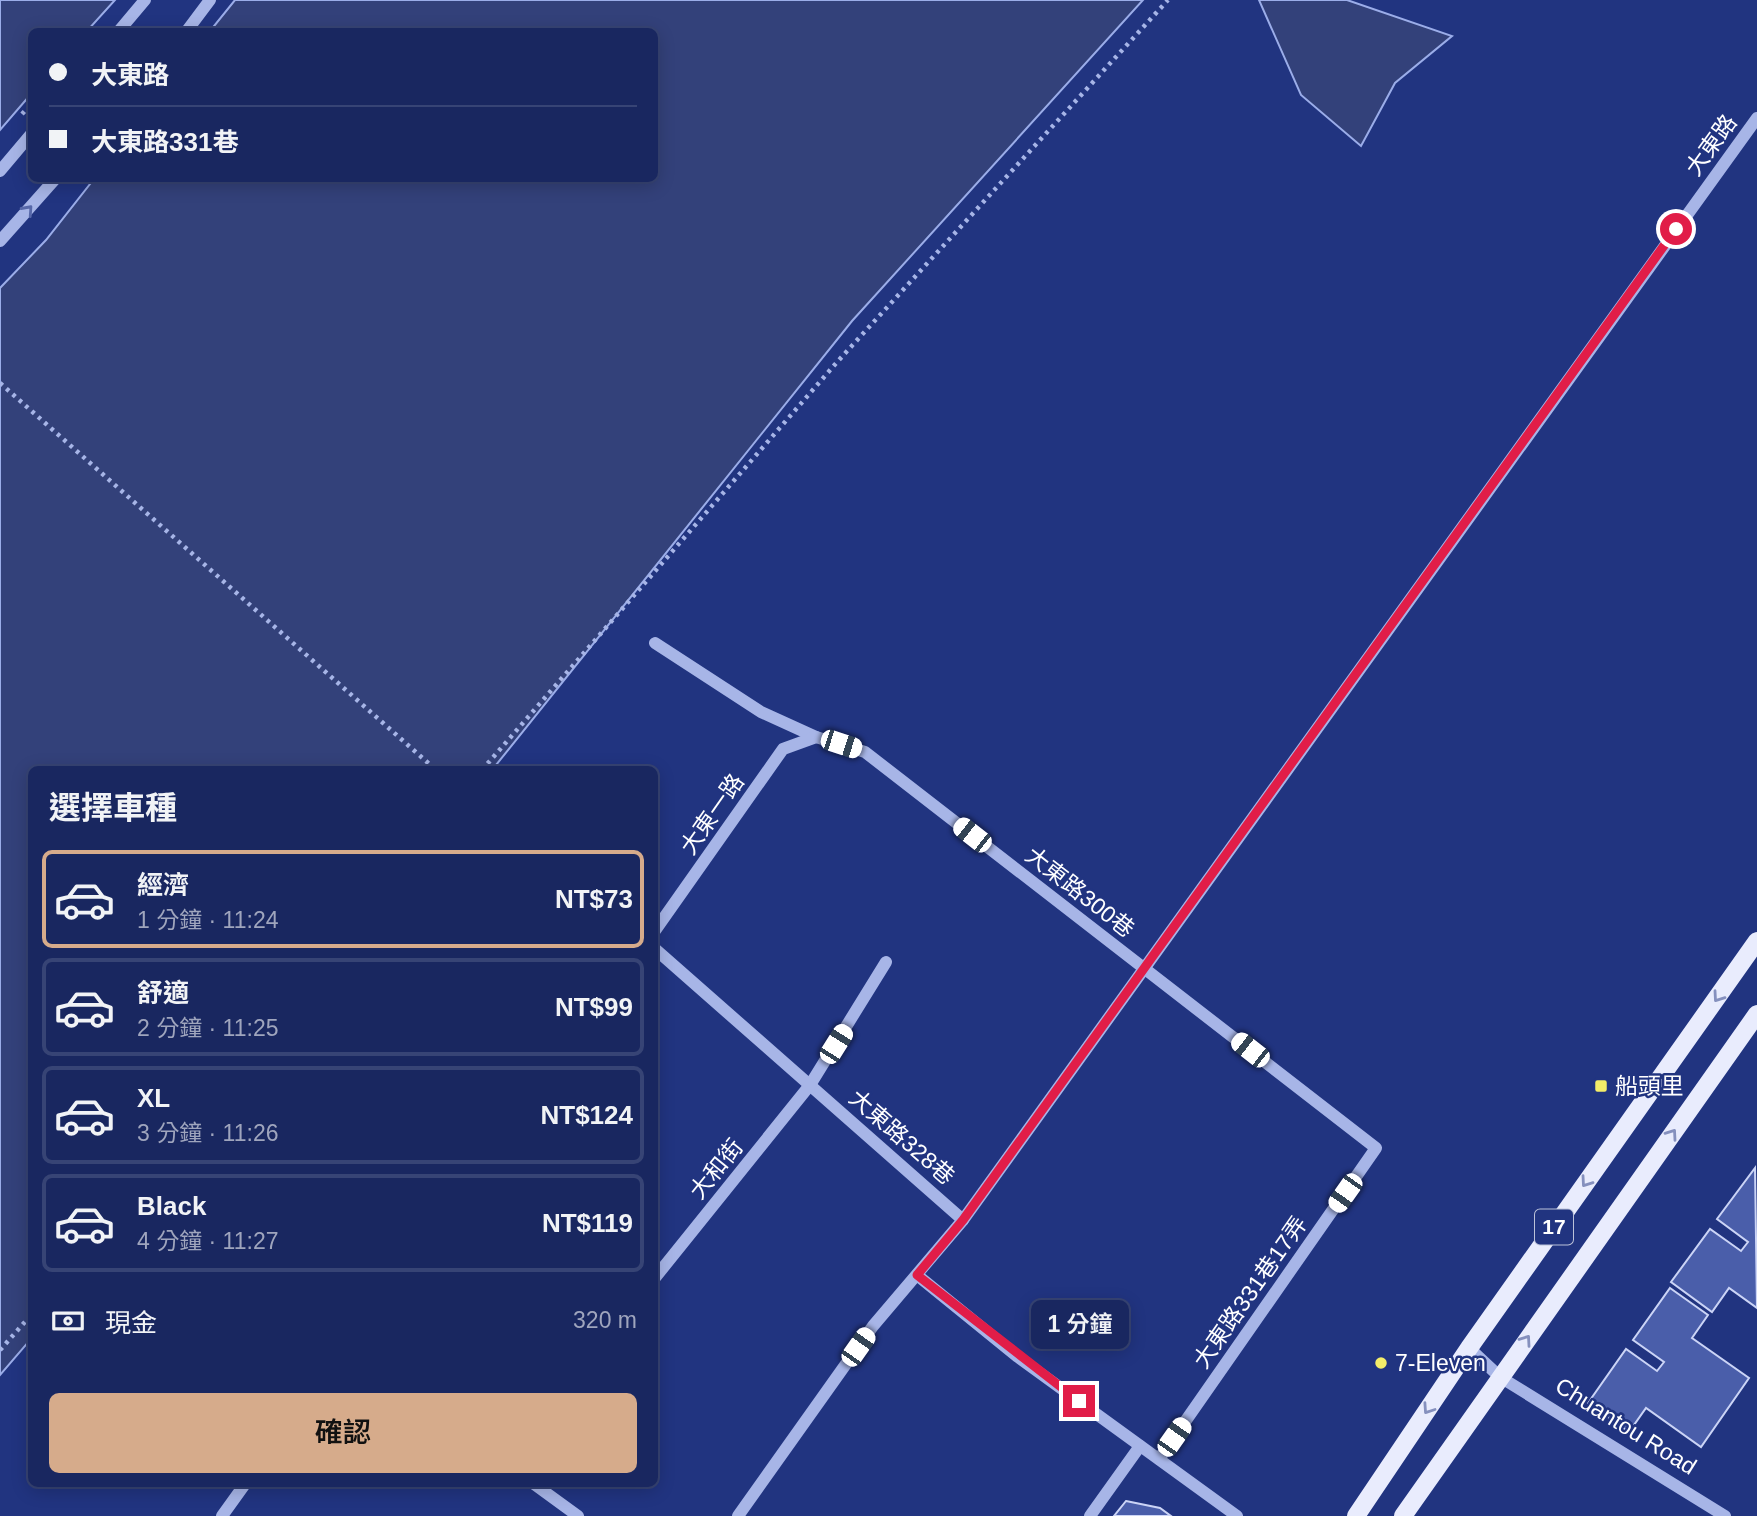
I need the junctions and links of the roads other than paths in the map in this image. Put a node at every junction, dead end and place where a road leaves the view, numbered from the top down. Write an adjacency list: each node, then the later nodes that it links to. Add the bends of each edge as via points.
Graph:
1 (145, 0): 3 (street)
2 (210, 0): 4 (street)
3 (121, 28)
4 (189, 28)
5 (1757, 118): 16 (street, 大東路)
6 (28, 138): 7 (street)
7 (0, 171)
8 (52, 182): 9 (street, one-way to 8)
9 (0, 241)
10 (655, 643): 11 (street, 大東路300巷, via 761,712)
11 (817, 737): 12 (street, 大東一路, via 783,749); 16 (street, 大東路300巷, via 865,752)
12 (658, 926)
13 (1757, 941): 23 (main road, 17, one-way to 23)
14 (658, 952): 18 (street, 大東路328巷)
15 (887, 962): 18 (street, 大和街)
16 (1144, 968): 19 (street, 大東路300巷); 20 (street, 大東路)
17 (1757, 1014): 24 (main road, 17, one-way to 17)
18 (810, 1085): 20 (street, 大東路328巷); 21 (street, 大和街)
19 (1376, 1148): 26 (street, 大東路331巷17弄)
20 (963, 1220): 22 (street, 大東路)
21 (658, 1274)
22 (917, 1275): 25 (street, via 1018,1357); 31 (street, 大東路, via 873,1326)
23 (1469, 1348): 24 (street, Chuantou Road); 34 (main road, 17, one-way to 34)
24 (1500, 1377): 35 (main road, 17); 36 (street, Chuantou Road)
25 (1140, 1446): 26 (street); 32 (street)
26 (1159, 1459): 33 (street)
27 (242, 1487): 29 (street)
28 (538, 1487): 30 (street)
29 (222, 1516)
30 (579, 1516)
31 (737, 1516)
32 (1090, 1516)
33 (1237, 1516)
34 (1356, 1516)
35 (1403, 1516)
36 (1725, 1516)

